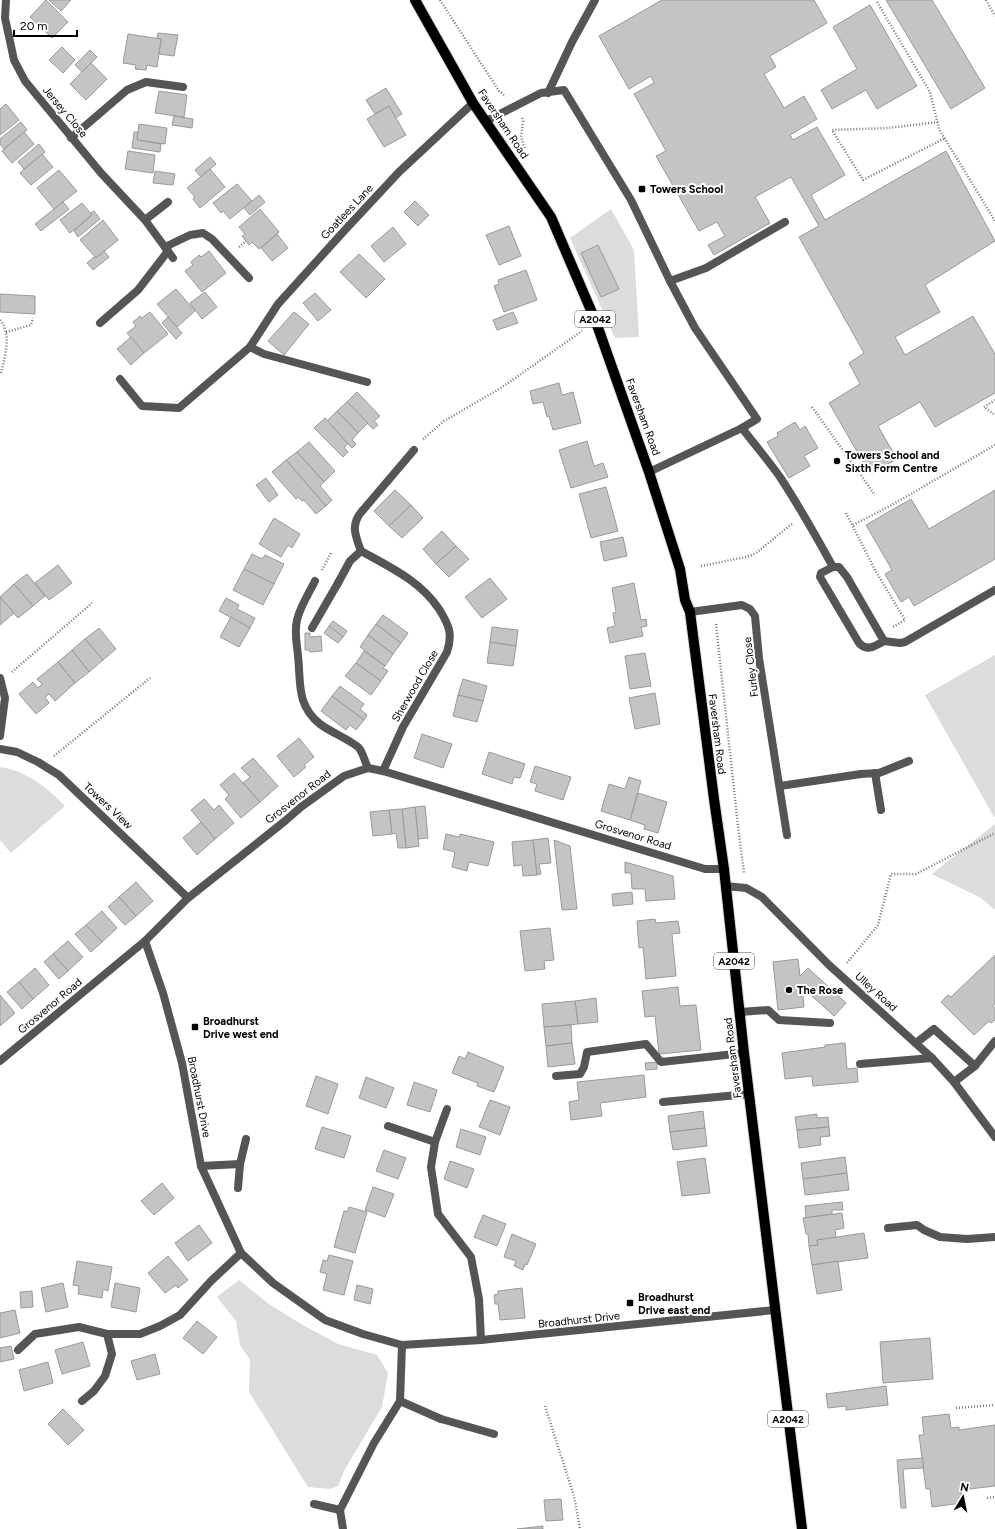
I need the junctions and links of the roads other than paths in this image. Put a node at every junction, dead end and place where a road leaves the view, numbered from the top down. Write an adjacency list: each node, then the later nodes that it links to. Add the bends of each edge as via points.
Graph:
1 (6, 0): 4 (street, Jersey Close)
2 (415, 0): 7 (main road, Faversham Road / A2042)
3 (595, 0): 6 (street)
4 (2, 18): 9 (street, Jersey Close, via 14,60 25,81)
5 (183, 87): 9 (street, via 146,82 127,90)
6 (548, 92): 8 (street); 15 (street, via 564,90 631,200)
7 (473, 103): 8 (main road, Faversham Road / A2042); 17 (street, Goatlees Lane, via 399,172 339,236 278,304)
8 (486, 120): 22 (main road, Faversham Road / A2042, via 551,217 596,322)
9 (71, 138): 11 (street, Jersey Close)
10 (168, 202): 11 (street)
11 (145, 220): 13 (street, Jersey Close)
12 (785, 222): 15 (street, via 706,268)
13 (169, 252): 14 (street, via 190,235 203,233 212,239); 16 (street, via 138,290)
14 (249, 278)
15 (670, 281): 20 (street, via 695,328 757,419)
16 (100, 323)
17 (250, 347): 18 (street, Goatlees Lane, via 179,408 142,406); 19 (street, via 264,354)
18 (120, 378)
19 (367, 382)
20 (742, 428): 22 (street); 24 (street, via 780,477)
21 (414, 450): 23 (street, via 358,515 354,532)
22 (649, 472): 27 (main road, Faversham Road / A2042, via 680,569 685,600)
23 (361, 551): 28 (street, via 350,562); 35 (street, Sherwood Close, via 414,582 432,598 448,622 450,632 447,652 403,727)
24 (833, 566): 29 (street, via 840,567 845,574); 29 (street, via 820,577 859,643 863,647 874,647)
25 (315, 581): 34 (street, via 297,618 295,630 302,697 311,715 320,724 359,749)
26 (995, 590): 29 (street, via 905,642)
27 (690, 612): 37 (street, Furley Close, via 745,606 755,616 759,658); 40 (main road, Faversham Road / A2042)
28 (312, 628)
29 (882, 638)
30 (1, 679): 31 (street, via 5,698)
31 (0, 736)
32 (0, 749): 42 (street, Towers View, via 16,752 59,775)
33 (909, 761): 36 (street)
34 (368, 768): 35 (street, Grosvenor Road); 42 (street, Grosvenor Road, via 338,780)
35 (383, 770): 40 (street, Grosvenor Road, via 705,869)
36 (875, 773): 37 (street); 38 (street)
37 (780, 786): 39 (street, Furley Close)
38 (880, 810)
39 (787, 835)
40 (724, 869): 41 (main road, Faversham Road / A2042)
41 (725, 886): 44 (main road, Faversham Road / A2042); 47 (street, Ulley Road, via 746,888 763,895 840,974)
42 (188, 898): 43 (street, Grosvenor Road)
43 (145, 941): 50 (street, Grosvenor Road); 63 (street, Broadhurst Drive, via 163,993 182,1063)
44 (740, 1012): 45 (street, via 768,1010 779,1020); 48 (main road, Faversham Road / A2042)
45 (830, 1023)
46 (995, 1041): 52 (street)
47 (916, 1043): 49 (street, Ulley Road); 52 (street, via 934,1029)
48 (744, 1053): 53 (street, via 661,1062 646,1044 587,1052 580,1074); 55 (main road, Faversham Road / A2042)
49 (932, 1058): 51 (street); 54 (street, Ulley Road)
50 (0, 1062)
51 (860, 1064)
52 (975, 1066): 54 (street)
53 (556, 1076)
54 (954, 1082): 59 (street, Ulley Road)
55 (749, 1094): 56 (street); 68 (main road, Faversham Road / A2042)
56 (663, 1102)
57 (447, 1109): 61 (street)
58 (388, 1126): 61 (street)
59 (995, 1137)
60 (246, 1139): 62 (street)
61 (435, 1142): 70 (street, via 431,1167 438,1214 471,1257 479,1300)
62 (240, 1164): 63 (street); 64 (street)
63 (201, 1166): 67 (street, Broadhurst Drive)
64 (238, 1188)
65 (888, 1228): 66 (street, via 917,1225 940,1237)
66 (995, 1237)
67 (241, 1253): 69 (street, via 180,1315 140,1334); 71 (street, Broadhurst Drive, via 273,1283 325,1320)
68 (775, 1310): 70 (street, Broadhurst Drive); 79 (main road, Faversham Road / A2042)
69 (107, 1334): 72 (street, via 79,1327 35,1334); 73 (street, via 112,1354 105,1376 94,1391)
70 (482, 1340): 71 (street, Broadhurst Drive)
71 (402, 1345): 74 (street)
72 (18, 1350)
73 (82, 1401)
74 (400, 1401): 75 (street, via 441,1419); 77 (street, via 374,1443)
75 (494, 1434)
76 (314, 1504): 77 (street)
77 (340, 1510): 78 (street)
78 (344, 1529)
79 (802, 1529)

